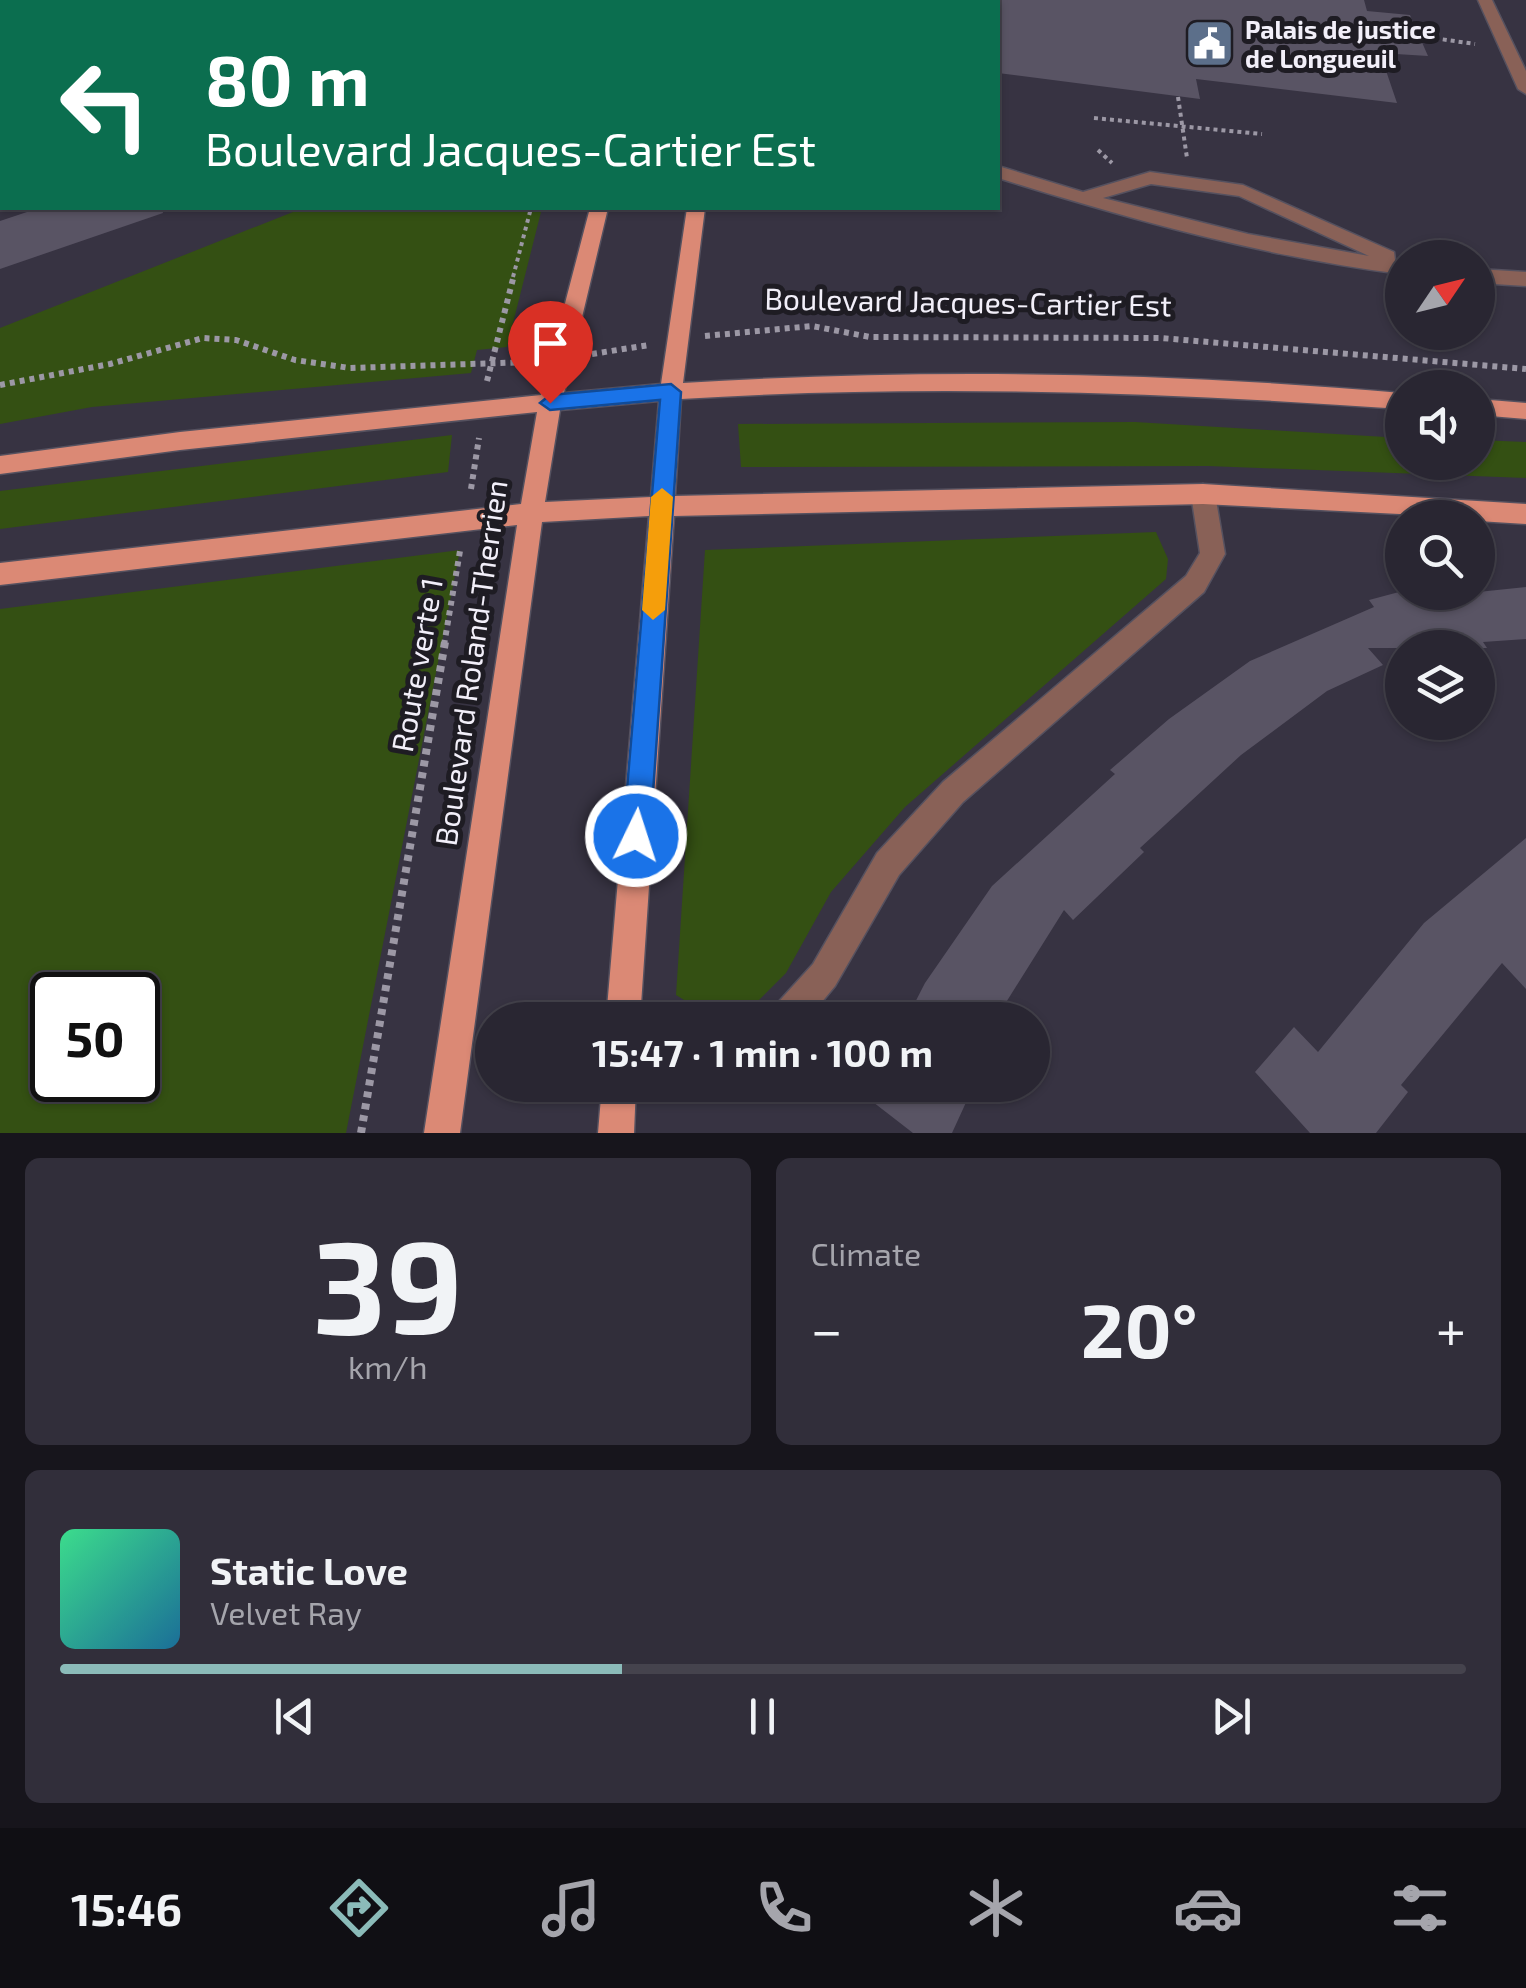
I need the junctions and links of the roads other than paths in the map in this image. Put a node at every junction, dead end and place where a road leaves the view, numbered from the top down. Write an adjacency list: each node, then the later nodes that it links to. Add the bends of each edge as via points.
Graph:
1 (1485, 0): 2 (street)
2 (1526, 89)
3 (1000, 173): 4 (street)
4 (1080, 198): 7 (street, via 1150,178 1243,191); 8 (street, via 1279,250)
5 (597, 210): 13 (main road, Boulevard Roland-Therrien)
6 (696, 210): 11 (main road)
7 (1385, 258)
8 (1385, 264)
9 (1495, 277): 10 (street)
10 (1526, 279)
11 (671, 392): 12 (main road, via 934,384 1246,389); 13 (main road); 18 (main road)
12 (1385, 400)
13 (550, 403): 16 (main road); 19 (main road, Boulevard Roland-Therrien)
14 (1495, 408): 15 (main road)
15 (1526, 411)
16 (0, 465)
17 (1203, 494): 18 (main road); 20 (main road); 23 (street, via 1213,554 1195,584 953,792 888,864 824,975)
18 (661, 506): 19 (main road); 22 (main road)
19 (530, 513): 21 (main road); 25 (main road, Boulevard Roland-Therrien)
20 (1526, 514)
21 (0, 574)
22 (624, 1002)
23 (801, 1002)
24 (618, 1102): 26 (main road)
25 (442, 1133)
26 (616, 1133)

